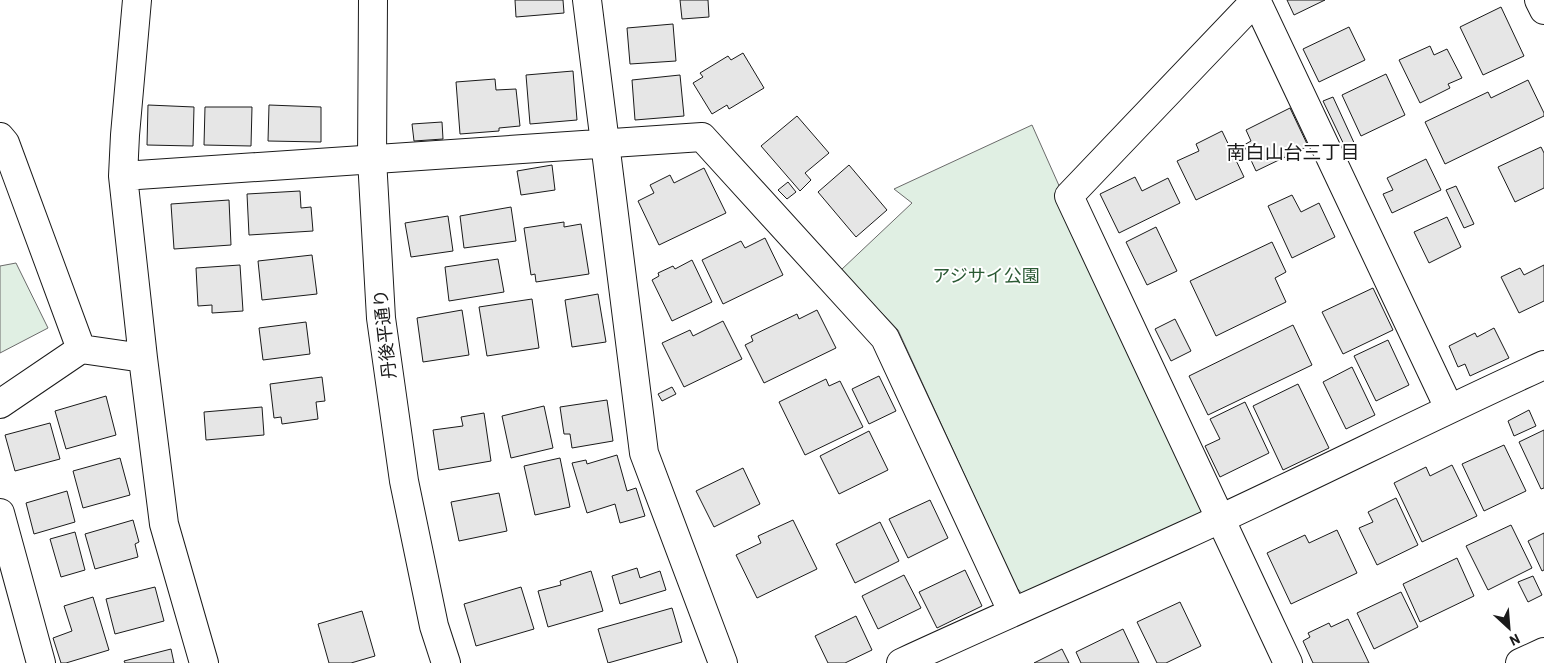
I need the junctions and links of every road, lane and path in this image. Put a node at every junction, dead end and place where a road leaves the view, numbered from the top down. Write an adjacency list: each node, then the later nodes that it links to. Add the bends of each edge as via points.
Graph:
1 (137, 0): 9 (street)
2 (373, 0): 8 (street, 丹後平通り)
3 (587, 0): 7 (street)
4 (1539, 0): 5 (street)
5 (1544, 10)
6 (0, 137): 10 (street)
7 (605, 144): 8 (street); 17 (street, via 702,137 885,338); 22 (street, via 644,453)
8 (372, 159): 9 (street); 21 (street, 丹後平通り, via 381,318 404,481 434,626)
9 (123, 176): 11 (street)
10 (81, 349): 11 (street); 13 (street)
11 (143, 358): 20 (street, via 164,524)
12 (1544, 365): 14 (street)
13 (0, 404)
14 (1449, 408): 16 (street); 16 (street, via 1256,0 1069,196)
15 (0, 513): 19 (street)
16 (1221, 518): 17 (street); 24 (street)
17 (1012, 611): 23 (street)
18 (1544, 652): 25 (street)
19 (41, 663)
20 (204, 663)
21 (446, 663)
22 (723, 663)
23 (900, 663)
24 (1288, 663)
25 (1520, 663)

